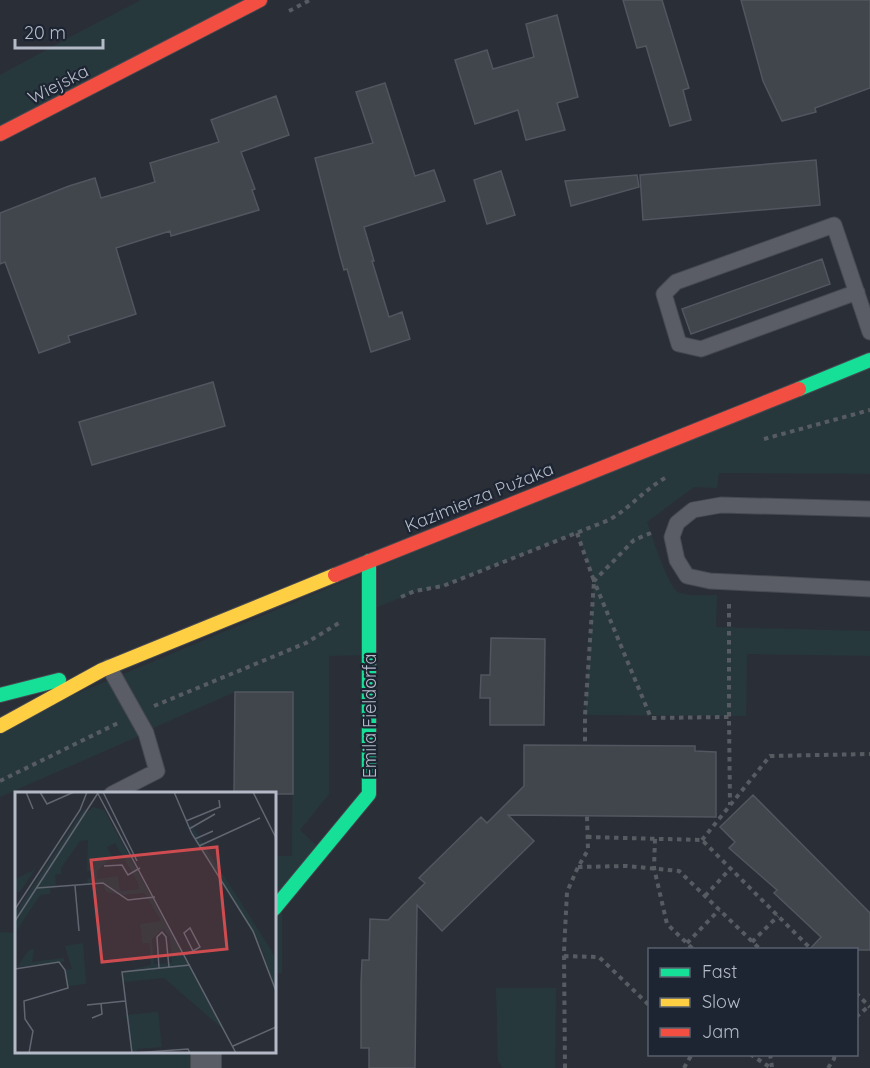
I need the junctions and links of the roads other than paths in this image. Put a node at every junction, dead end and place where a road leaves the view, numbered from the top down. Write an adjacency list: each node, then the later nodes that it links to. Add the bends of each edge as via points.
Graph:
1 (260, 0): 2 (street, Wiejska)
2 (0, 134)
3 (857, 292): 3 (lane, via 834,225 676,282 664,294 679,344 701,349); 4 (lane)
4 (870, 332)
5 (870, 360): 7 (street, Kazimierza Pużaka)
6 (870, 509): 8 (lane, via 721,505 693,510 678,522 672,537 677,560 687,576 710,581)
7 (369, 561): 9 (street, Kazimierza Pużaka); 13 (street, Emila Fieldorfa, via 369,794)
8 (870, 589)
9 (105, 669): 10 (street, Kazimierza Pużaka); 11 (street, Kazimierza Pużaka); 12 (lane, via 146,733 157,771)
10 (0, 695)
11 (0, 726)
12 (116, 792)
13 (276, 907)

